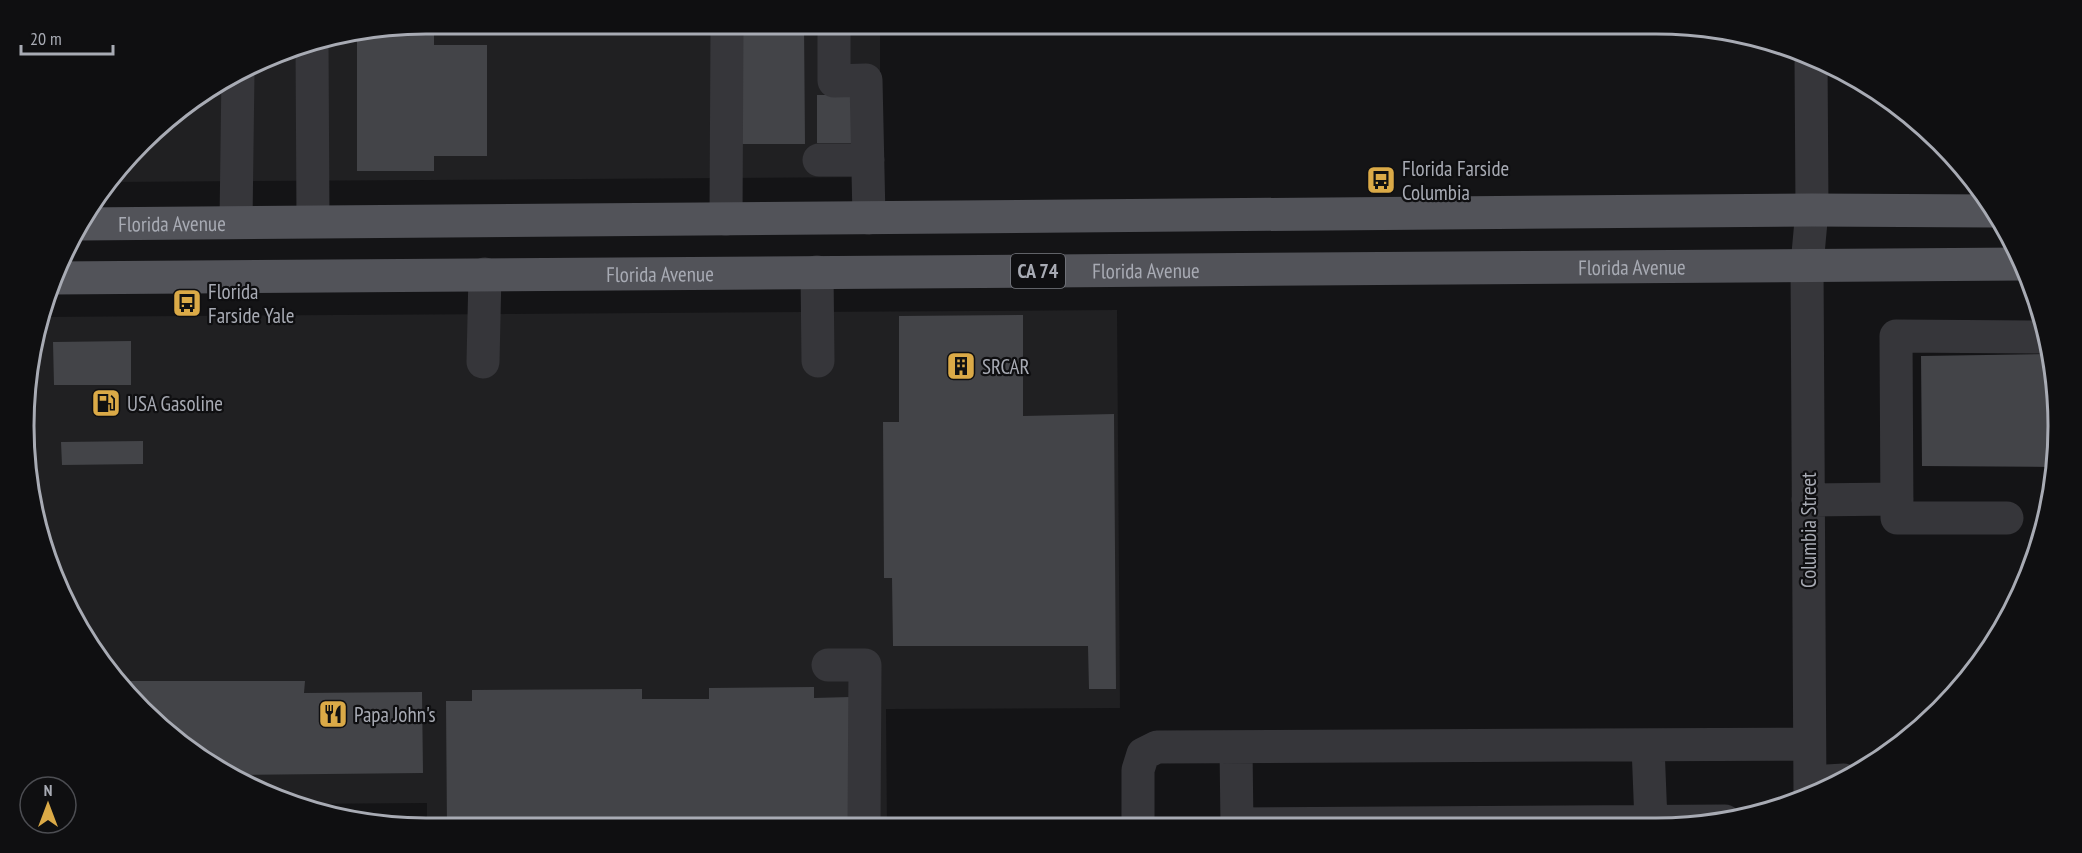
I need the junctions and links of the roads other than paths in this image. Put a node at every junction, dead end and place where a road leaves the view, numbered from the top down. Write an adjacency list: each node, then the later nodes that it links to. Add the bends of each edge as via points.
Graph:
1 (727, 34): 11 (street)
2 (834, 34): 7 (street, via 834,81 866,80)
3 (312, 52): 12 (street)
4 (1811, 66): 8 (street, Columbia Street)
5 (238, 83): 13 (street)
6 (819, 160): 7 (street)
7 (868, 160): 10 (street)
8 (1812, 210): 9 (main road, Florida Avenue); 10 (main road, Florida Avenue); 16 (street, Columbia Street)
9 (1982, 211)
10 (868, 218): 11 (main road, Florida Avenue)
11 (726, 219): 12 (main road, Florida Avenue)
12 (313, 221): 13 (main road, Florida Avenue)
13 (236, 222): 14 (main road, Florida Avenue)
14 (91, 224)
15 (2012, 264): 16 (main road, Florida Avenue / CA 74)
16 (1807, 265): 17 (main road, Florida Avenue / CA 74); 24 (street, Columbia Street)
17 (818, 272): 18 (main road, Florida Avenue / CA 74); 21 (street)
18 (485, 274): 19 (main road, Florida Avenue / CA 74); 22 (street)
19 (63, 278)
20 (2037, 337): 23 (street, via 1896,336)
21 (818, 361)
22 (483, 362)
23 (1897, 499): 24 (street); 25 (street, via 1897,518)
24 (1808, 500): 27 (street, Columbia Street)
25 (2007, 518)
26 (828, 665): 31 (street, via 865,665)
27 (1809, 744): 28 (street); 30 (street, Columbia Street)
28 (1648, 746): 29 (street); 34 (street)
29 (1236, 747): 32 (street, via 1156,747 1143,754 1138,770); 33 (street)
30 (1810, 788)
31 (864, 818)
32 (1138, 818)
33 (1237, 818)
34 (1651, 818)

